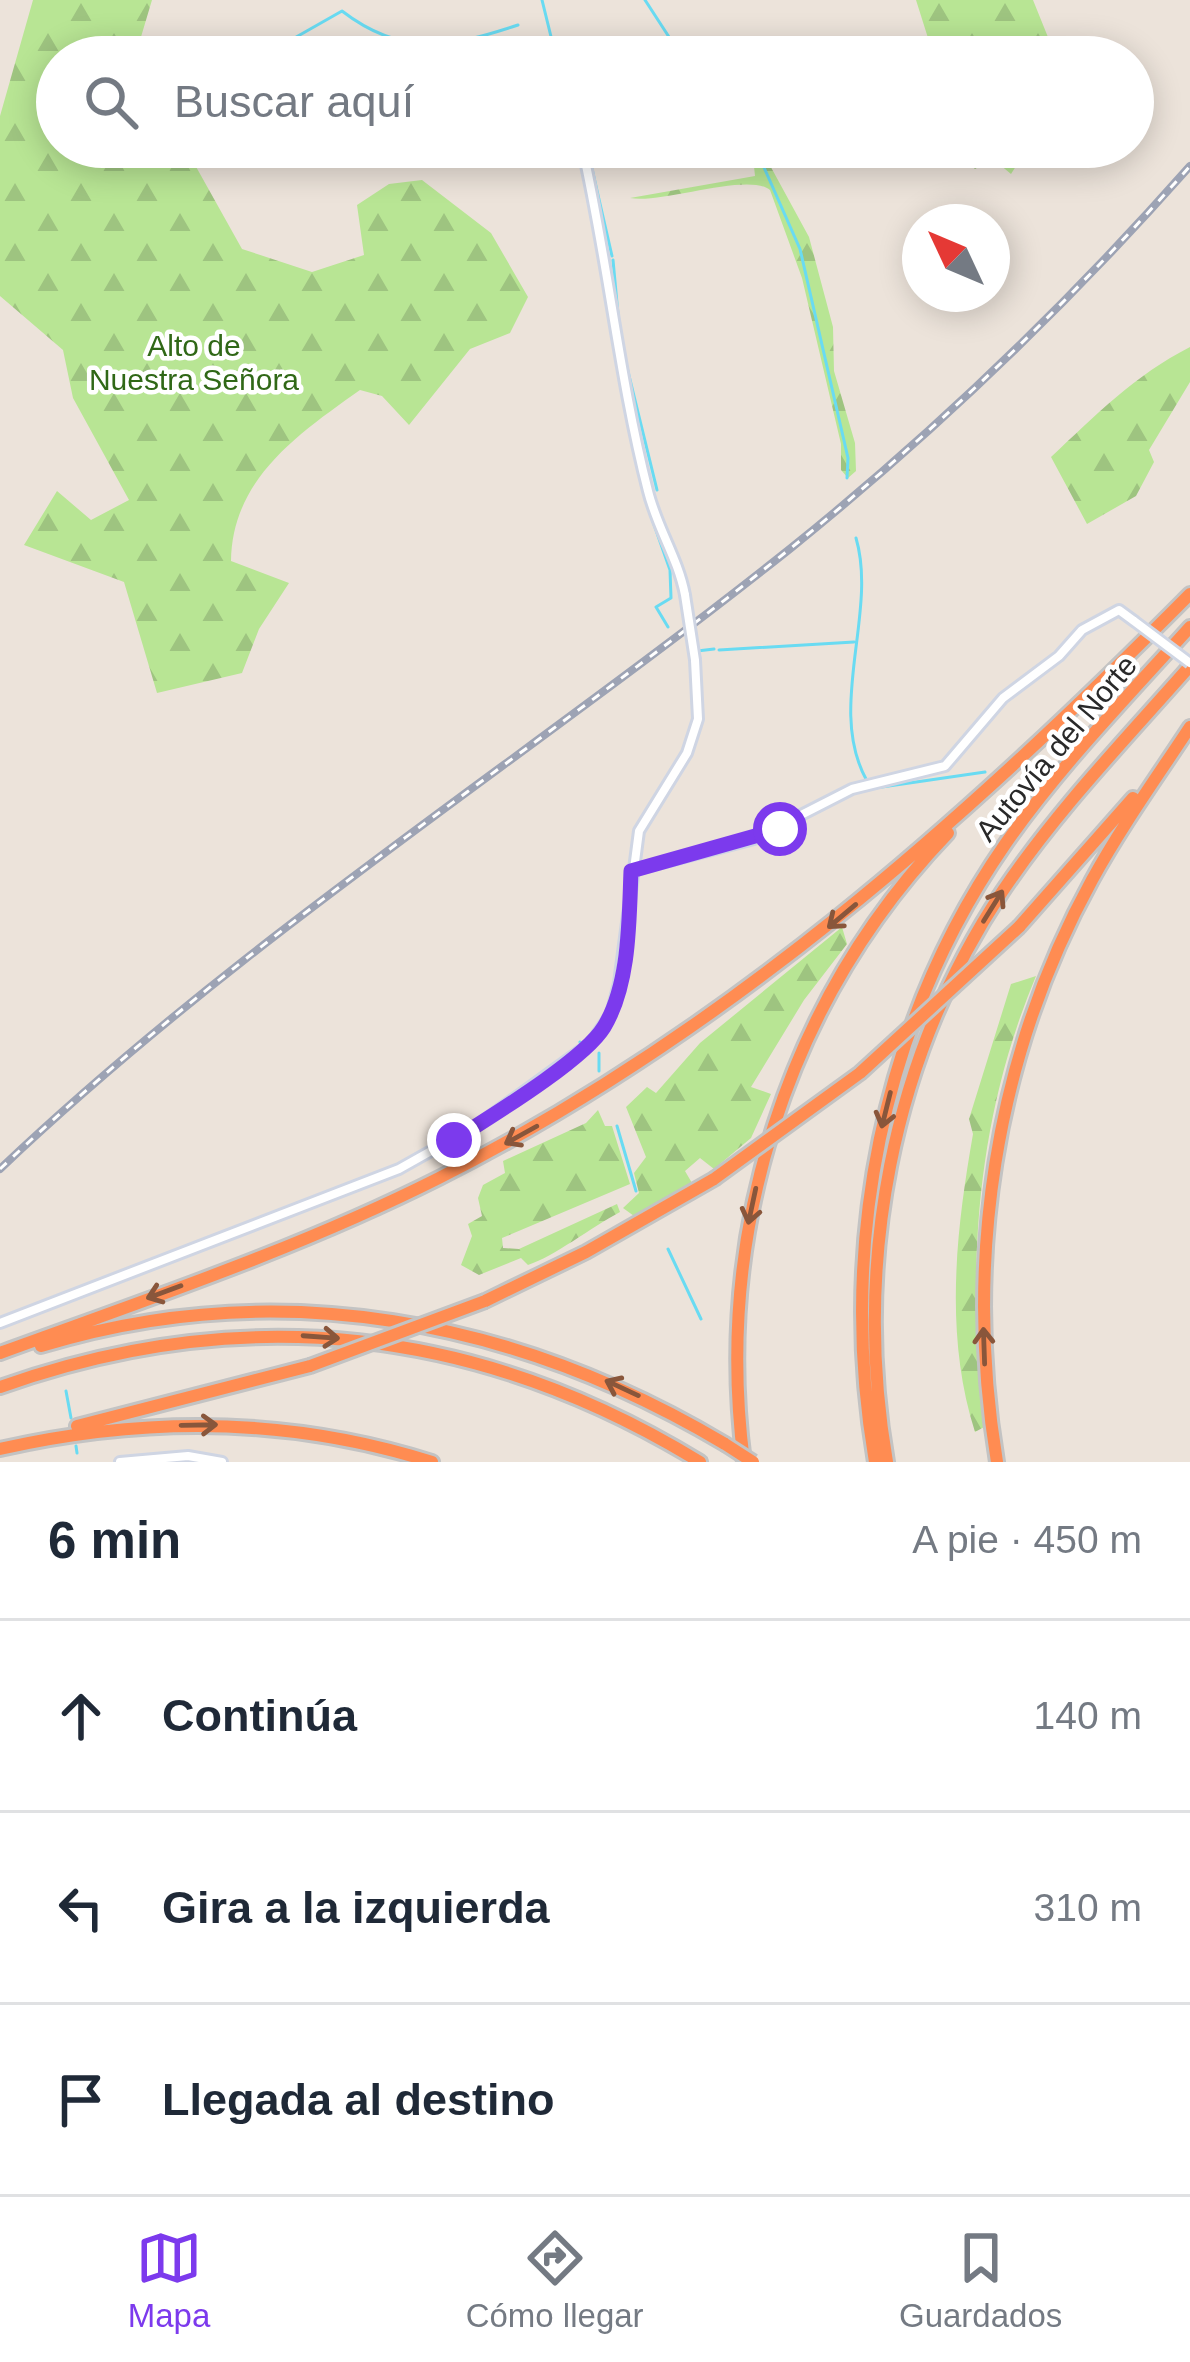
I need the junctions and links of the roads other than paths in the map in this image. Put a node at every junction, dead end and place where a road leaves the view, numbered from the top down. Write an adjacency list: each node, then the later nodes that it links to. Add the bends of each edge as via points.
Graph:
1 (587, 168): 7 (street, bridge, via 617,358 649,496 680,567 695,660 698,719 687,753 639,831)
2 (1190, 594): 5 (highway)
3 (1190, 627): 18 (highway, Autovía del Norte, one-way to 18, via 1005,844 955,926 903,1047 875,1156 866,1233 862,1329)
4 (1190, 665): 7 (street, bridge, via 1119,610 1082,630 988,711 945,766 852,789 754,839); 19 (highway, Autovía del Norte, one-way to 4, via 876,1258 894,1144 933,1020 1025,860)
5 (1116, 668): 9 (highway, one-way to 9, via 809,944 621,1076 349,1221); 16 (highway, one-way to 16, via 903,883 809,1034 774,1122 745,1238 736,1354)
6 (1190, 726): 11 (highway, bridge, via 1019,928 860,1073 714,1179 485,1300 310,1366); 20 (highway, one-way to 6, via 982,1297 1011,1083 1072,918)
7 (631, 871): 8 (street, via 611,1013 599,1034 557,1068 399,1169)
8 (0, 1323)
9 (0, 1356): 17 (highway, one-way to 9, bridge, via 661,1407 547,1357 378,1316 266,1310 171,1317)
10 (0, 1387): 15 (highway, one-way to 15, via 191,1340 366,1340 532,1378)
11 (0, 1447): 14 (highway, one-way to 14, via 110,1430 226,1425 298,1430)
12 (120, 1462): 13 (street)
13 (222, 1462)
14 (432, 1462)
15 (700, 1462)
16 (744, 1462)
17 (753, 1462)
18 (875, 1462)
19 (887, 1462)
20 (998, 1462)

